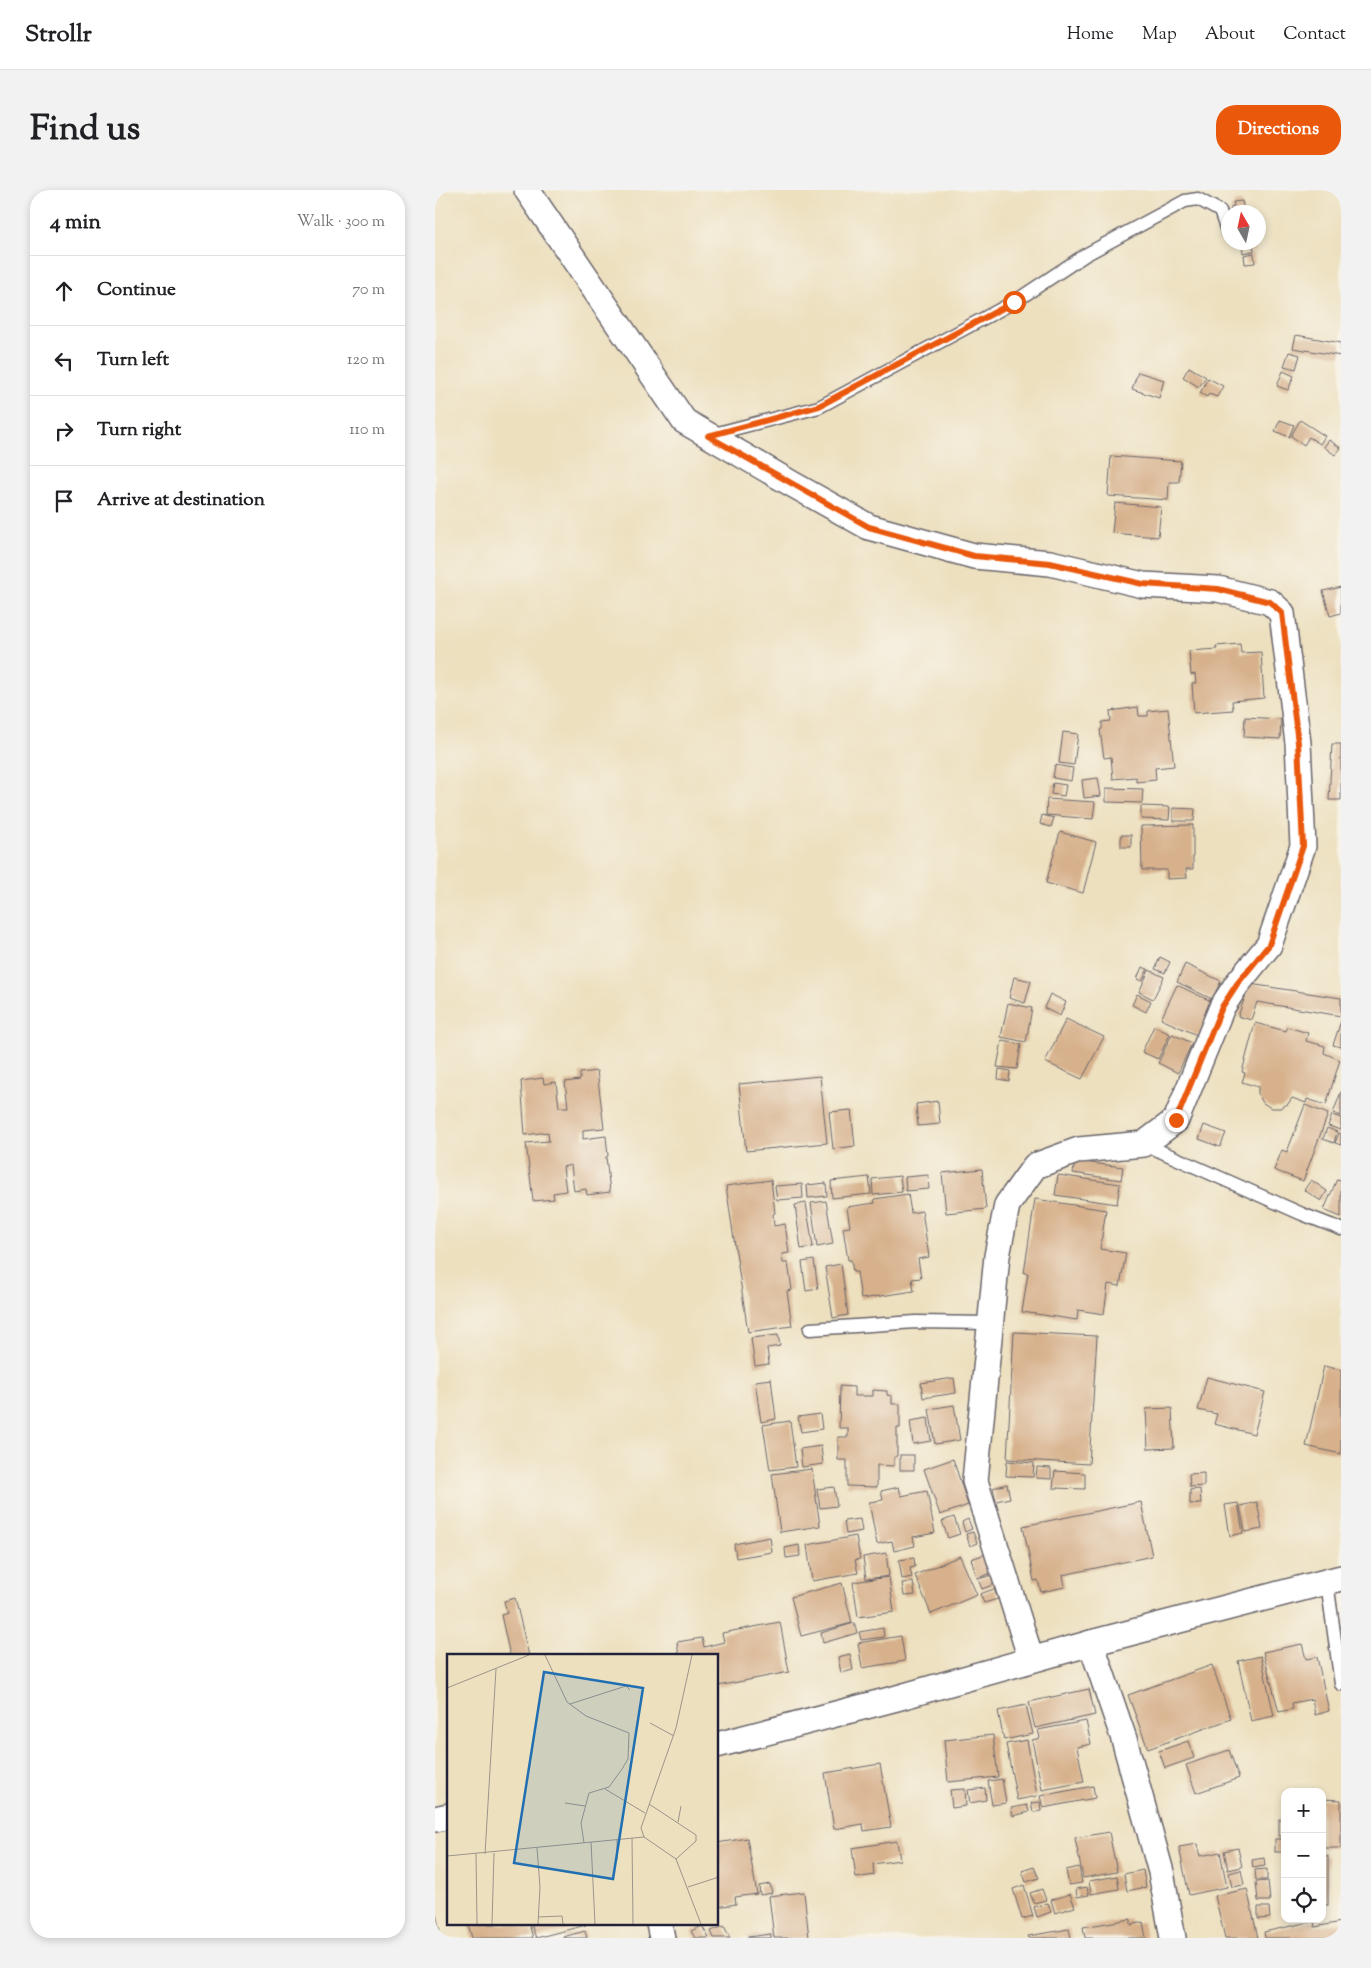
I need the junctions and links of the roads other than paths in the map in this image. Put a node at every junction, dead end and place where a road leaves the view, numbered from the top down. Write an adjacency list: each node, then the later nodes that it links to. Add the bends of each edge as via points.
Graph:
1 (527, 190): 3 (street, via 685,421)
2 (1221, 214): 3 (lane, via 1198,199 1185,201 1085,255 1014,302 819,406)
3 (708, 436): 4 (street, via 869,527 974,556 1050,563 1143,584 1218,589 1270,602 1282,613 1298,743 1303,846 1269,945 1222,1007 1176,1120)
4 (1144, 1144): 5 (lane); 6 (street, via 1079,1150 1035,1166 1007,1205 997,1256)
5 (1341, 1229)
6 (990, 1324): 7 (lane, via 916,1322); 10 (street, via 975,1481)
7 (810, 1329)
8 (1334, 1580): 9 (street); 11 (lane)
9 (1091, 1643): 10 (street); 13 (street, via 1124,1739 1161,1872)
10 (1031, 1660): 12 (street)
11 (1341, 1684)
12 (719, 1744)
13 (1173, 1938)

